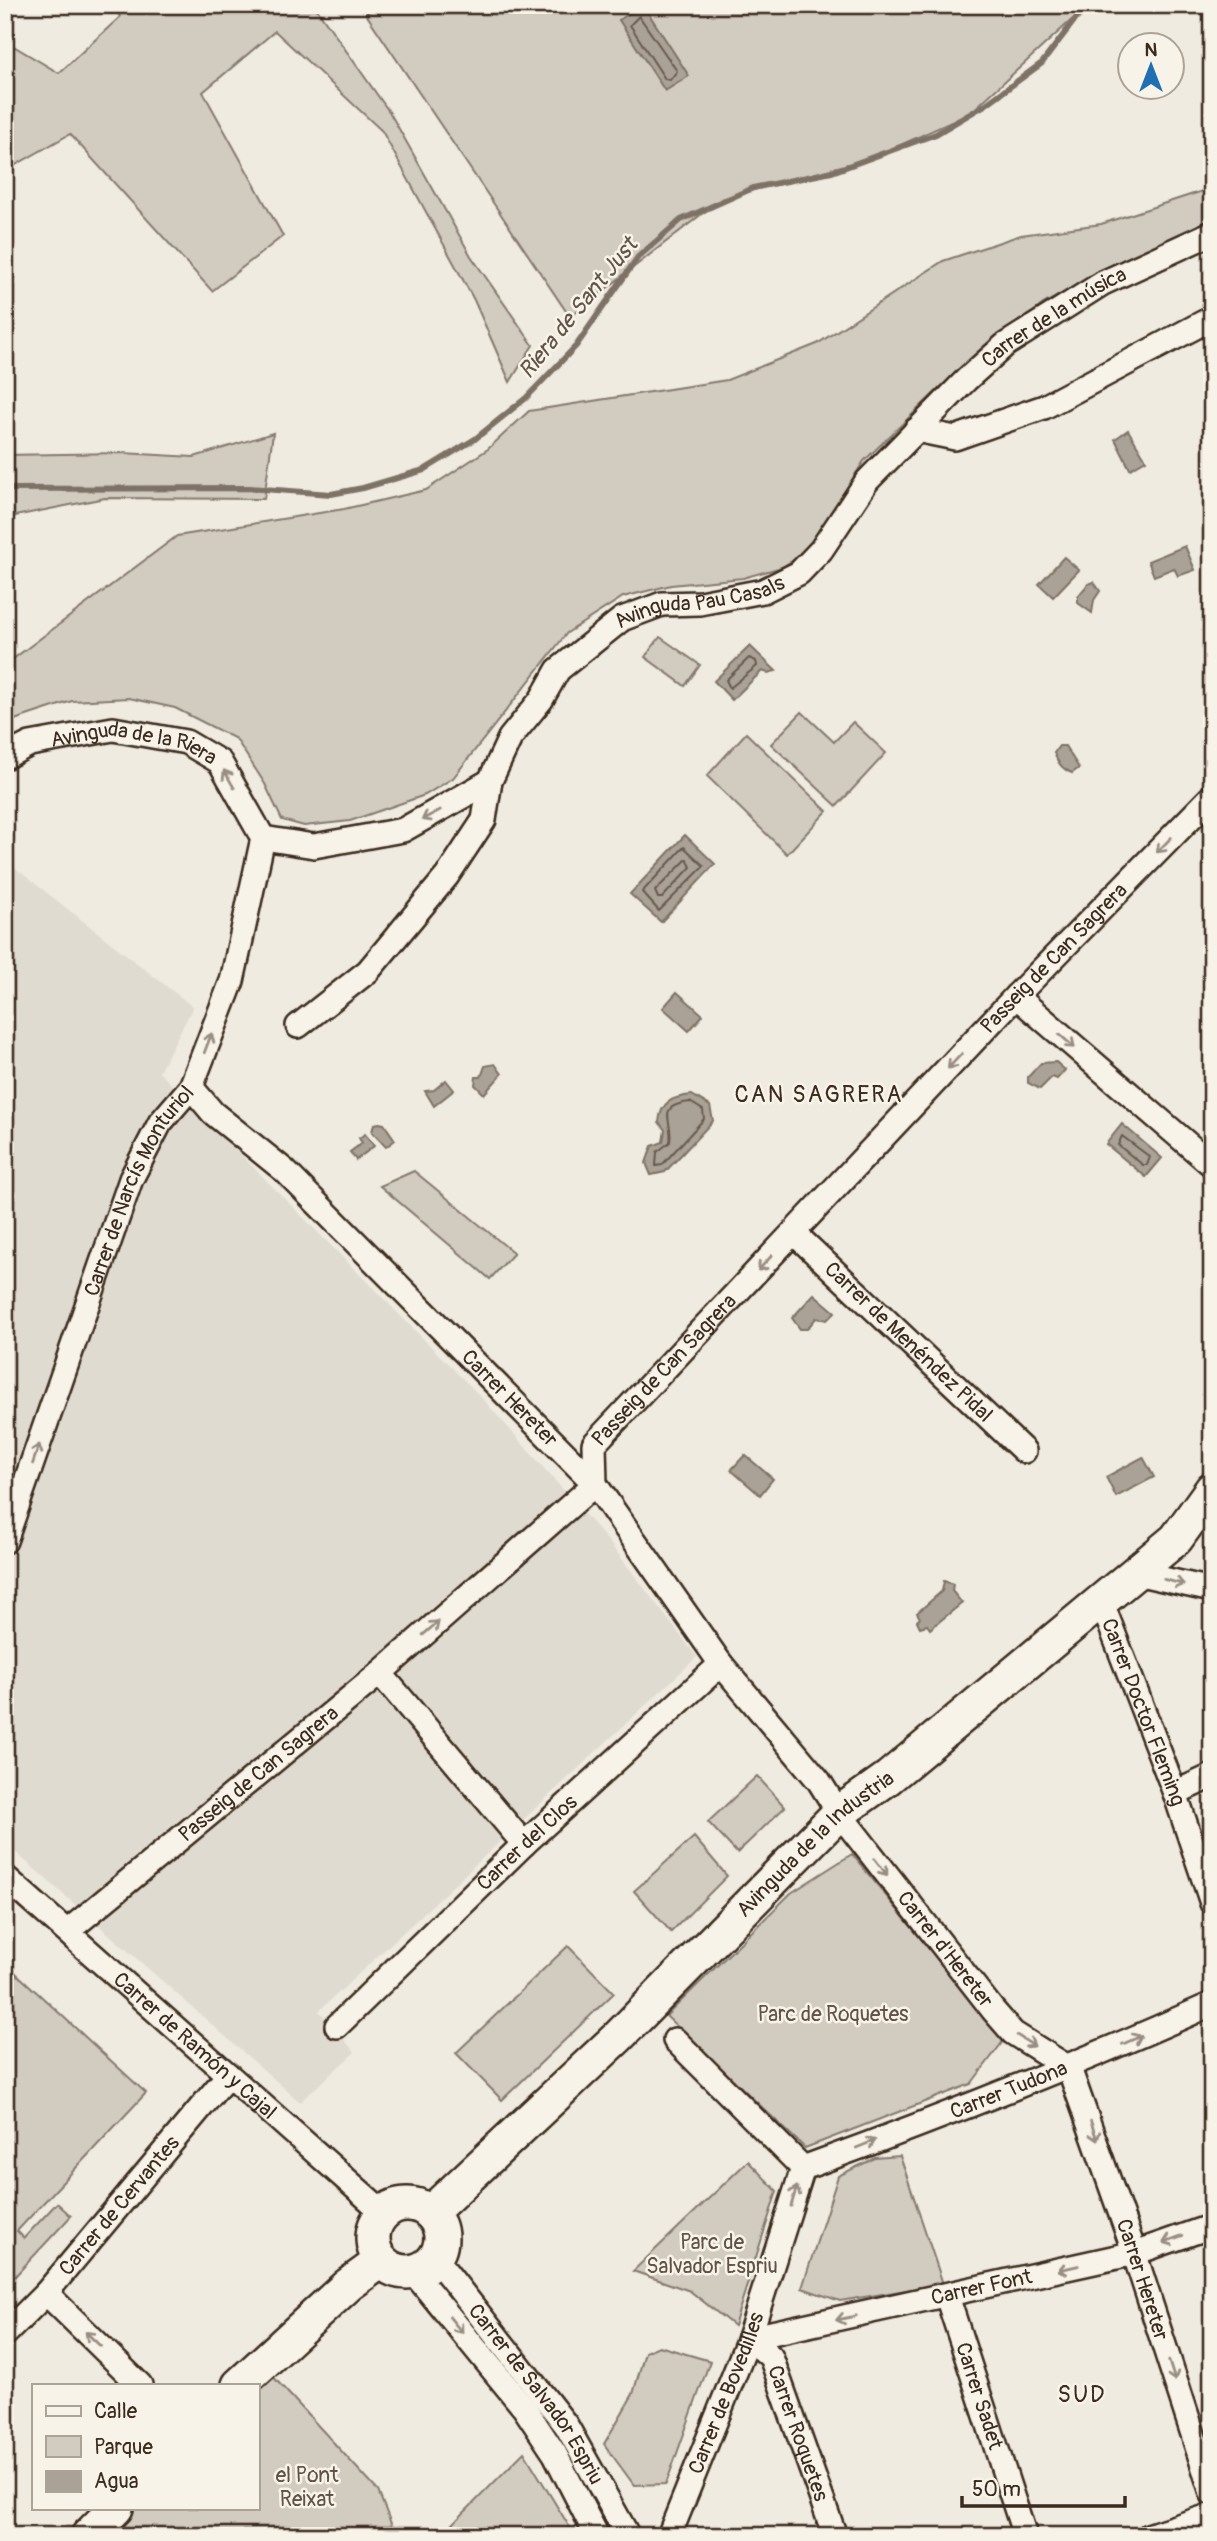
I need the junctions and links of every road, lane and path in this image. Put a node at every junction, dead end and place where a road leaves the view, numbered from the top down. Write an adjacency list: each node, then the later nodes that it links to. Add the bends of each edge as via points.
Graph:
1 (1212, 233): 3 (street, Carrer de la música, via 1103,283 1039,322 986,362)
2 (1212, 318): 3 (street, via 1044,407 955,438)
3 (916, 430): 5 (street, Avinguda Pau Casals, via 867,481 821,550 799,573 782,584 726,599 662,604 622,619 594,639 558,670 510,738)
4 (5, 757): 7 (street, Avinguda de la Riera, one-way to 4, via 220,762 186,741 113,729 30,744)
5 (490, 781): 7 (street, one-way to 7, via 403,830 314,846); 9 (street, Avinguda Pau Casals, via 484,821 447,876 368,971)
6 (1212, 796): 8 (street, Passeig de Can Sagrera, one-way to 8)
7 (263, 838): 10 (street, Carrer de Narcís Monturiol, one-way to 7, via 232,981)
8 (1016, 996): 11 (street, one-way to 11); 12 (street, Passeig de Can Sagrera, one-way to 12)
9 (298, 1026)
10 (191, 1087): 14 (street, Carrer Hereter, via 213,1113 285,1171); 16 (street, Carrer de Narcís Monturiol, one-way to 10, via 131,1179 160,1123)
11 (1212, 1165)
12 (794, 1233): 13 (street, Carrer de Menéndez Pidal); 14 (street, Passeig de Can Sagrera, one-way to 14, via 594,1444)
13 (1024, 1451)
14 (595, 1485): 20 (street, Carrer Hereter); 21 (street, Passeig de Can Sagrera, one-way to 14)
15 (1212, 1489): 17 (street, Avinguda de la Industria, via 1176,1539)
16 (5, 1541)
17 (1136, 1573): 18 (street, one-way to 18); 19 (street, Avinguda de la Industria)
18 (1212, 1590)
19 (1101, 1601): 23 (street, Carrer Doctor Fleming); 24 (street, Avinguda de la Industria, via 899,1769)
20 (721, 1664): 24 (street, Carrer Hereter, via 819,1781); 25 (street, Carrer del Clos)
21 (380, 1673): 25 (street); 28 (street, Passeig de Can Sagrera)
22 (1212, 1776): 23 (street)
23 (1175, 1793): 27 (street, Carrer Doctor Fleming)
24 (839, 1813): 32 (street, Carrer d'Hereter, one-way to 32, via 1006,2025); 36 (street, Avinguda de la Industria, via 618,2037)
25 (524, 1844): 30 (street, Carrer del Clos)
26 (5, 1877): 28 (street, Carrer de Ramón y Cajal)
27 (1212, 1903)
28 (68, 1931): 33 (street, Carrer de Ramón y Cajal)
29 (1212, 2004): 32 (street, Carrer Tudona, one-way to 29)
30 (337, 2026)
31 (675, 2040): 34 (street)
32 (1069, 2068): 34 (street, Carrer Tudona, one-way to 32); 38 (street, Carrer Hereter, one-way to 38)
33 (228, 2075): 35 (street, Carrer de Ramón y Cajal); 41 (street, Carrer de Cervantes)
34 (803, 2168): 44 (street, Carrer de Bovedilles, one-way to 34)
35 (384, 2213): 36 (street, via 412,2204); 39 (street, via 373,2236)
36 (430, 2213): 40 (street, via 441,2235)
37 (1212, 2226): 38 (street, Carrer Font, one-way to 38)
38 (1135, 2253): 42 (street, Carrer Font, one-way to 42); 47 (street, Carrer Hereter, one-way to 47)
39 (381, 2261): 40 (street, via 401,2272); 46 (street)
40 (424, 2265): 51 (street, Carrer de Salvador Espriu, one-way to 51, via 555,2454); 52 (street, Carrer de Salvador Espriu, via 566,2425)
41 (46, 2293): 43 (street, Carrer de Cervantes); 45 (street, one-way to 41)
42 (947, 2295): 44 (street, Carrer Font, one-way to 44); 55 (street, Carrer Sadet)
43 (5, 2333)
44 (749, 2339): 53 (street, Carrer de Bovedilles); 54 (street, Carrer Roquetes, via 771,2357)
45 (140, 2384)
46 (240, 2384)
47 (1212, 2493)
48 (114, 2510): 50 (street)
49 (1212, 2515): 56 (street)
50 (88, 2536)
51 (597, 2536)
52 (628, 2536)
53 (669, 2536)
54 (835, 2536)
55 (1025, 2536)
56 (1148, 2536)

